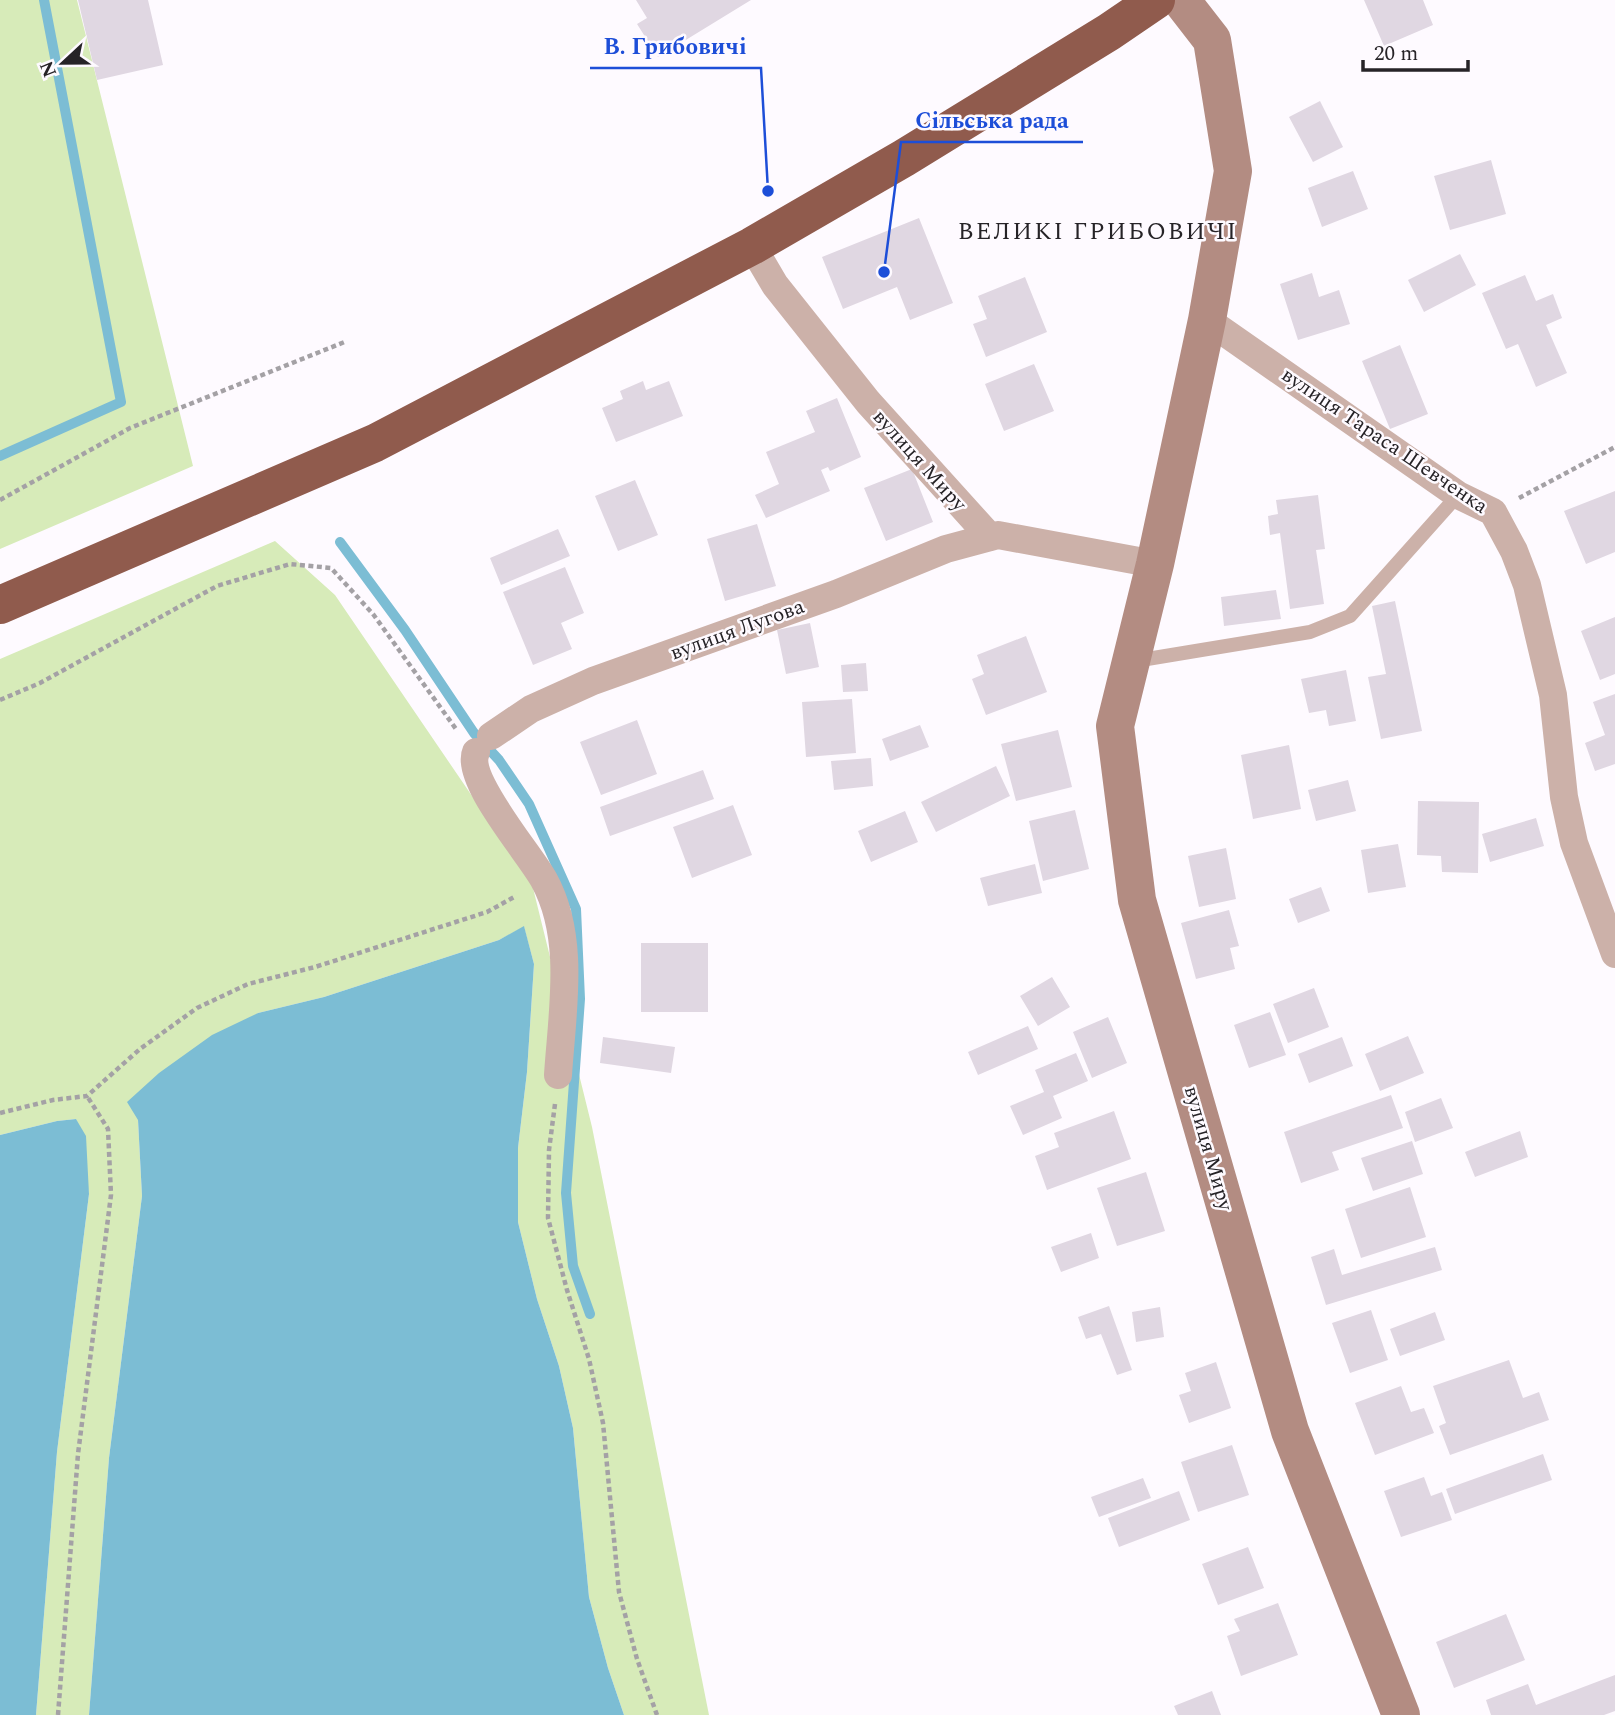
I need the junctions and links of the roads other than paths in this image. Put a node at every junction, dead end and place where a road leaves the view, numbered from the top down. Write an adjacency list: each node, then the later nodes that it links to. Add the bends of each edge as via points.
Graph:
1 (1156, 0): 3 (highway, via 904,159)
2 (1181, 0): 4 (street, via 1212,40 1233,171)
3 (752, 246): 6 (street, вулиця Миру, via 775,285 868,402); 8 (highway, via 375,443)
4 (1207, 320): 5 (street, вулиця Тараса Шевченка); 7 (street, вулиця Миру)
5 (1458, 495): 9 (lane, via 1350,616 1310,632); 10 (street, вулиця Тараса Шевченка, via 1493,512 1527,585 1553,695 1574,843)
6 (990, 537): 7 (street); 11 (street, вулиця Лугова, via 946,549 836,594 593,681 531,709 480,748 476,771 484,792 544,880 560,925 565,961)
7 (1155, 565): 9 (street, вулиця Миру)
8 (0, 606)
9 (1130, 662): 12 (street, вулиця Миру, via 1115,726 1138,900 1290,1431)
10 (1615, 954)
11 (558, 1075)
12 (1401, 1715)

